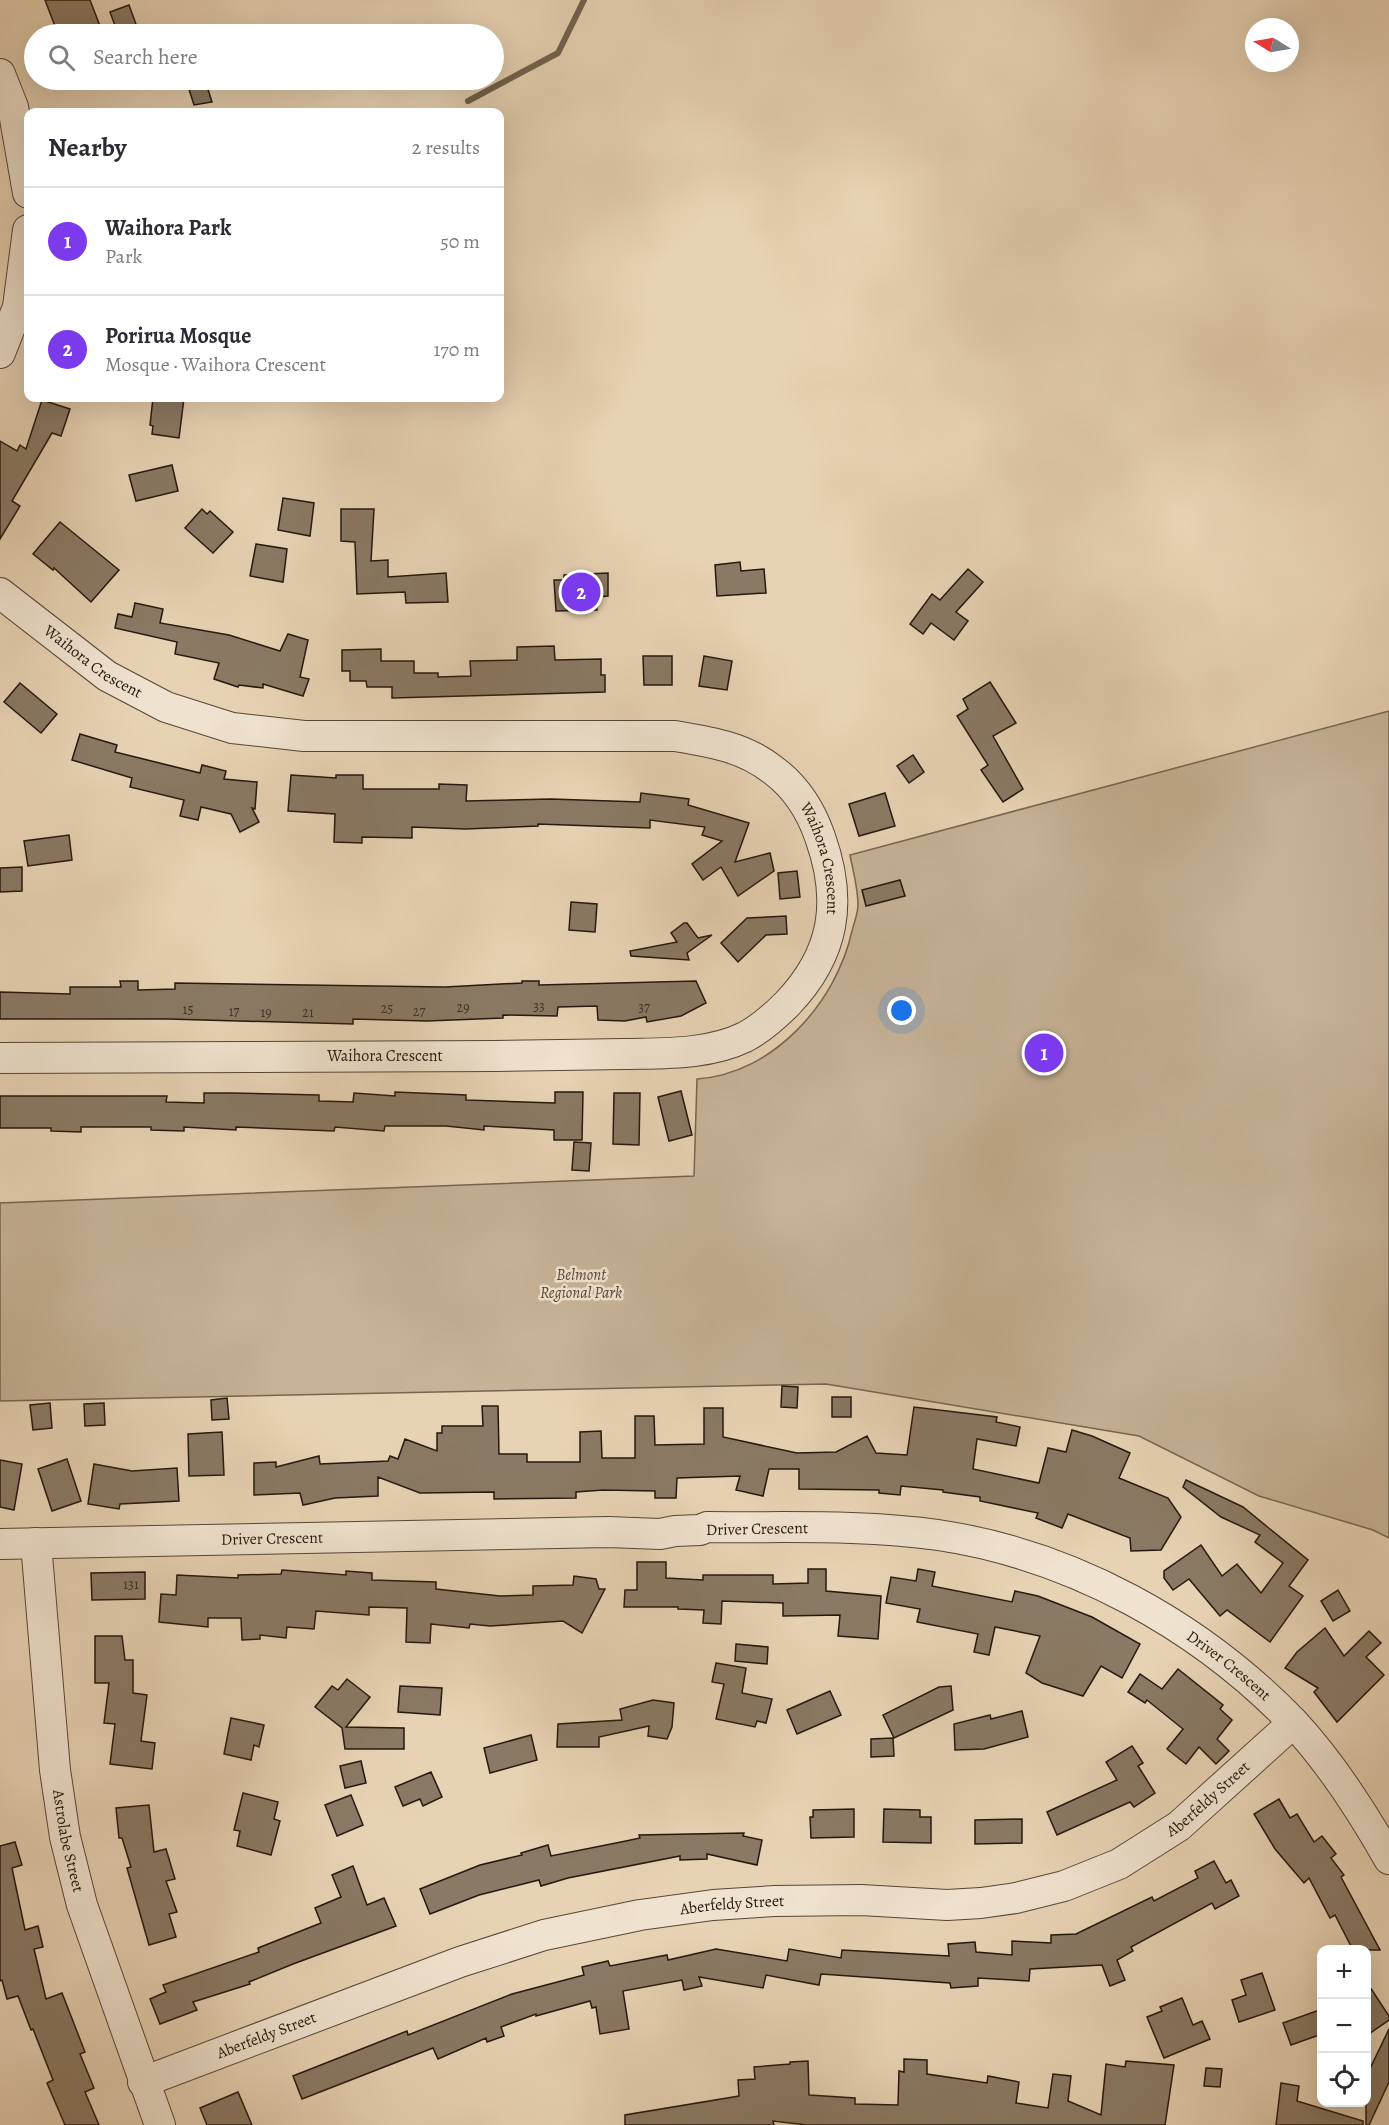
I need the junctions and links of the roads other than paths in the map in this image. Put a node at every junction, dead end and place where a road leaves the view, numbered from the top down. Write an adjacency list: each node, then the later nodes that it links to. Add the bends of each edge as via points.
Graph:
1 (0, 74): 2 (street, via 13,107)
2 (24, 170)
3 (24, 261): 4 (street, via 18,307)
4 (0, 353)
5 (0, 593): 6 (street, Waihora Crescent, via 107,676 166,707 232,728 304,736 675,736 726,745 745,752 794,789 813,816 831,874 833,894 826,944 807,982 746,1037 701,1051)
6 (0, 1058)
7 (36, 1543): 8 (street, Driver Crescent); 9 (street, Driver Crescent, via 660,1534 706,1527 873,1529 939,1535 1013,1552 1112,1590 1194,1638); 11 (street, Astrolabe Street, via 55,1770 65,1837 81,1905)
8 (0, 1544)
9 (1293, 1723): 10 (street, Driver Crescent, via 1343,1785); 11 (street, Aberfeldy Street, via 1179,1826 1119,1864 1065,1886 1016,1898 947,1905 861,1900 713,1905 544,1935 460,1962)
10 (1389, 1859)
11 (143, 2082): 12 (street, Astrolabe Street)
12 (160, 2125)

